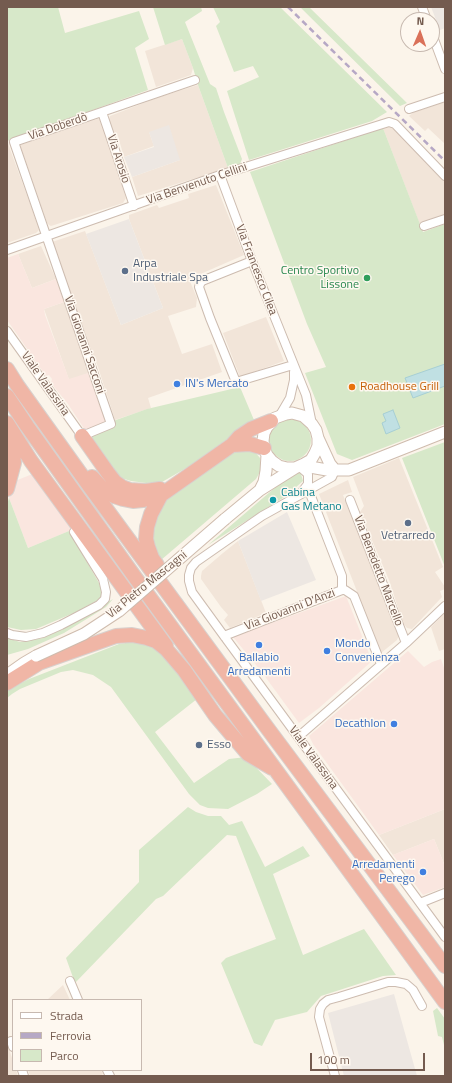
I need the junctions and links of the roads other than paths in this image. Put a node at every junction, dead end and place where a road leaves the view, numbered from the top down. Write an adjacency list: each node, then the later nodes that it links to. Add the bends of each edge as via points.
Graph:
1 (439, 52): 2 (street)
2 (445, 69)
3 (196, 80): 6 (street, Via Doberdò)
4 (445, 97): 5 (street)
5 (409, 109)
6 (102, 112): 9 (street, Via Arosio); 12 (street, Via Doberdò, via 14,142)
7 (220, 175): 8 (street, Via Benvenuto Cellini, via 388,122 395,124); 9 (street, Via Benvenuto Cellini); 14 (street, Via Francesco Cilea)
8 (445, 176)
9 (134, 206): 12 (street, Via Benvenuto Cellini)
10 (445, 219): 11 (street)
11 (424, 226)
12 (46, 236): 13 (street, Via Benvenuto Cellini); 25 (street, Via Giovanni Sacconi, via 111,423)
13 (7, 250)
14 (252, 261): 16 (street, Via Francesco Cilea); 16 (street, via 202,281 199,287 230,368 236,382)
15 (7, 331): 25 (street, Viale Valassina)
16 (293, 365): 19 (street, Via Francesco Cilea, via 294,380 290,398); 22 (street, Via Francesco Cilea, via 306,395)
17 (7, 368): 20 (highway)
18 (7, 396): 52 (highway, via 26,426)
19 (276, 418): 22 (main road, via 286,414 298,414); 27 (highway, via 251,429); 28 (main road, via 264,434)
20 (43, 421): 33 (highway, via 103,489 114,496 133,501 144,500); 50 (highway)
21 (7, 423): 47 (highway, via 31,462)
22 (312, 424): 26 (main road)
23 (445, 432): 30 (main road, via 348,470)
24 (7, 435): 31 (highway, via 14,463)
25 (82, 436): 33 (highway, via 115,482 122,487 130,490)
26 (318, 438): 29 (main road, Via Pietro Mascagni, via 318,446 311,460); 30 (main road)
27 (232, 445): 28 (highway, via 250,444); 33 (highway)
28 (266, 452): 29 (main road, via 279,466); 32 (main road, via 264,482)
29 (300, 466): 30 (main road); 32 (main road, Via Pietro Mascagni); 35 (street, via 308,474 308,484)
30 (335, 470): 34 (street, Via Pietro Mascagni, via 332,477)
31 (7, 489)
32 (260, 490): 44 (main road, Via Pietro Mascagni, bridge, via 119,611 84,634)
33 (167, 491): 50 (highway, via 151,514 147,526 146,538 152,558 232,666)
34 (309, 491): 35 (street, Via Pietro Mascagni); 39 (street, Via Giovanni D'Anzi, via 342,576)
35 (299, 496): 38 (street, Via Pietro Mascagni, via 262,516 196,562)
36 (350, 500): 43 (street, Via Benedetto Marcello)
37 (74, 532): 41 (street, via 103,579 105,599 99,605 43,633 26,637)
38 (189, 575): 42 (street, Viale Valassina, via 192,592)
39 (342, 590): 42 (street, Via Giovanni D'Anzi); 45 (street, Via Giovanni D'Anzi, via 354,596)
40 (445, 606): 43 (street)
41 (7, 633)
42 (224, 636): 51 (street, Viale Valassina)
43 (406, 643): 45 (street)
44 (24, 663): 46 (main road, Via Pietro Mascagni); 48 (main road, Via Pietro Mascagni)
45 (381, 664): 51 (street)
46 (7, 665)
47 (184, 670): 49 (highway, via 156,641 132,635 116,636 39,663); 52 (highway, via 215,715 248,754)
48 (7, 675)
49 (7, 683)
50 (268, 729): 56 (highway)
51 (298, 737): 54 (street, Viale Valassina)
52 (278, 771): 59 (highway)
53 (445, 893): 54 (street)
54 (420, 904): 55 (street, Viale Valassina)
55 (445, 937)
56 (445, 966)
57 (70, 981): 58 (street)
58 (78, 999)
59 (445, 1002)
60 (422, 1006): 61 (street, via 413,990 406,984 396,982 388,982 328,1000 323,1004 319,1017)
61 (334, 1076)

